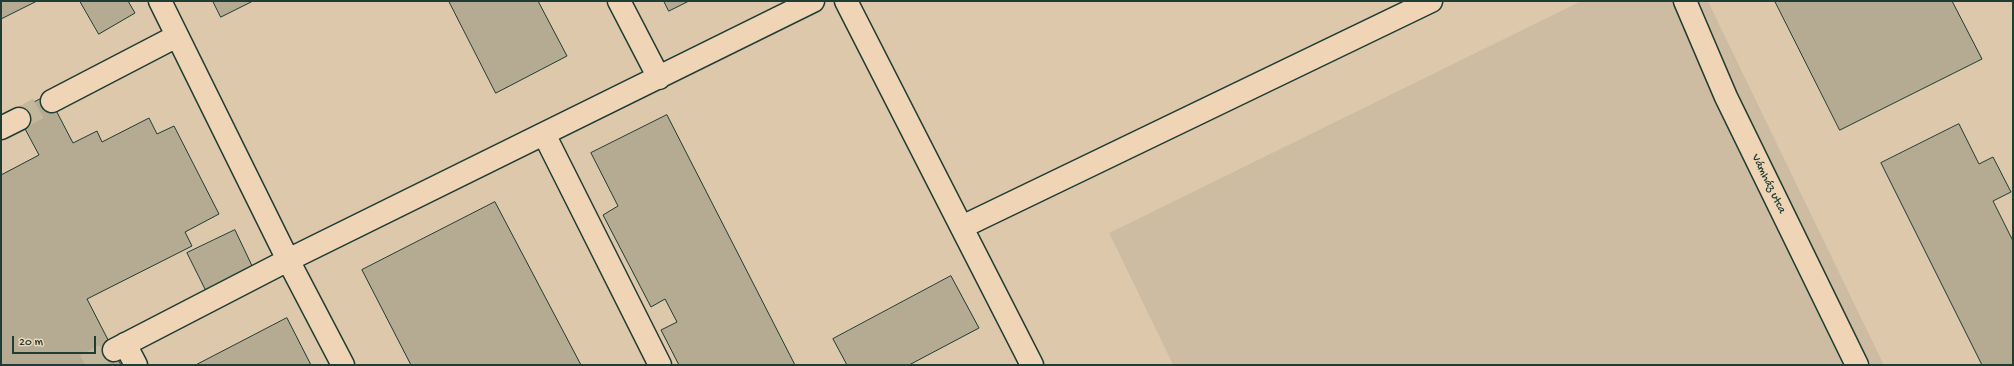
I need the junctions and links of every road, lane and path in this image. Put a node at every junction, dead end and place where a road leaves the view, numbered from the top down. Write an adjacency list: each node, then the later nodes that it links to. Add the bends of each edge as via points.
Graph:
1 (160, 1): 7 (street)
2 (619, 1): 8 (street)
3 (813, 1): 8 (street)
4 (846, 1): 11 (street)
5 (1431, 1): 11 (street)
6 (1685, 1): 17 (street, Vámház utca, via 1726,97)
7 (177, 36): 9 (street); 12 (street)
8 (659, 78): 10 (street)
9 (52, 101)
10 (544, 134): 12 (street); 15 (street)
11 (962, 227): 16 (street)
12 (288, 260): 13 (street, via 120,347); 14 (street)
13 (136, 365)
14 (343, 365)
15 (660, 365)
16 (1032, 365)
17 (1857, 365)

